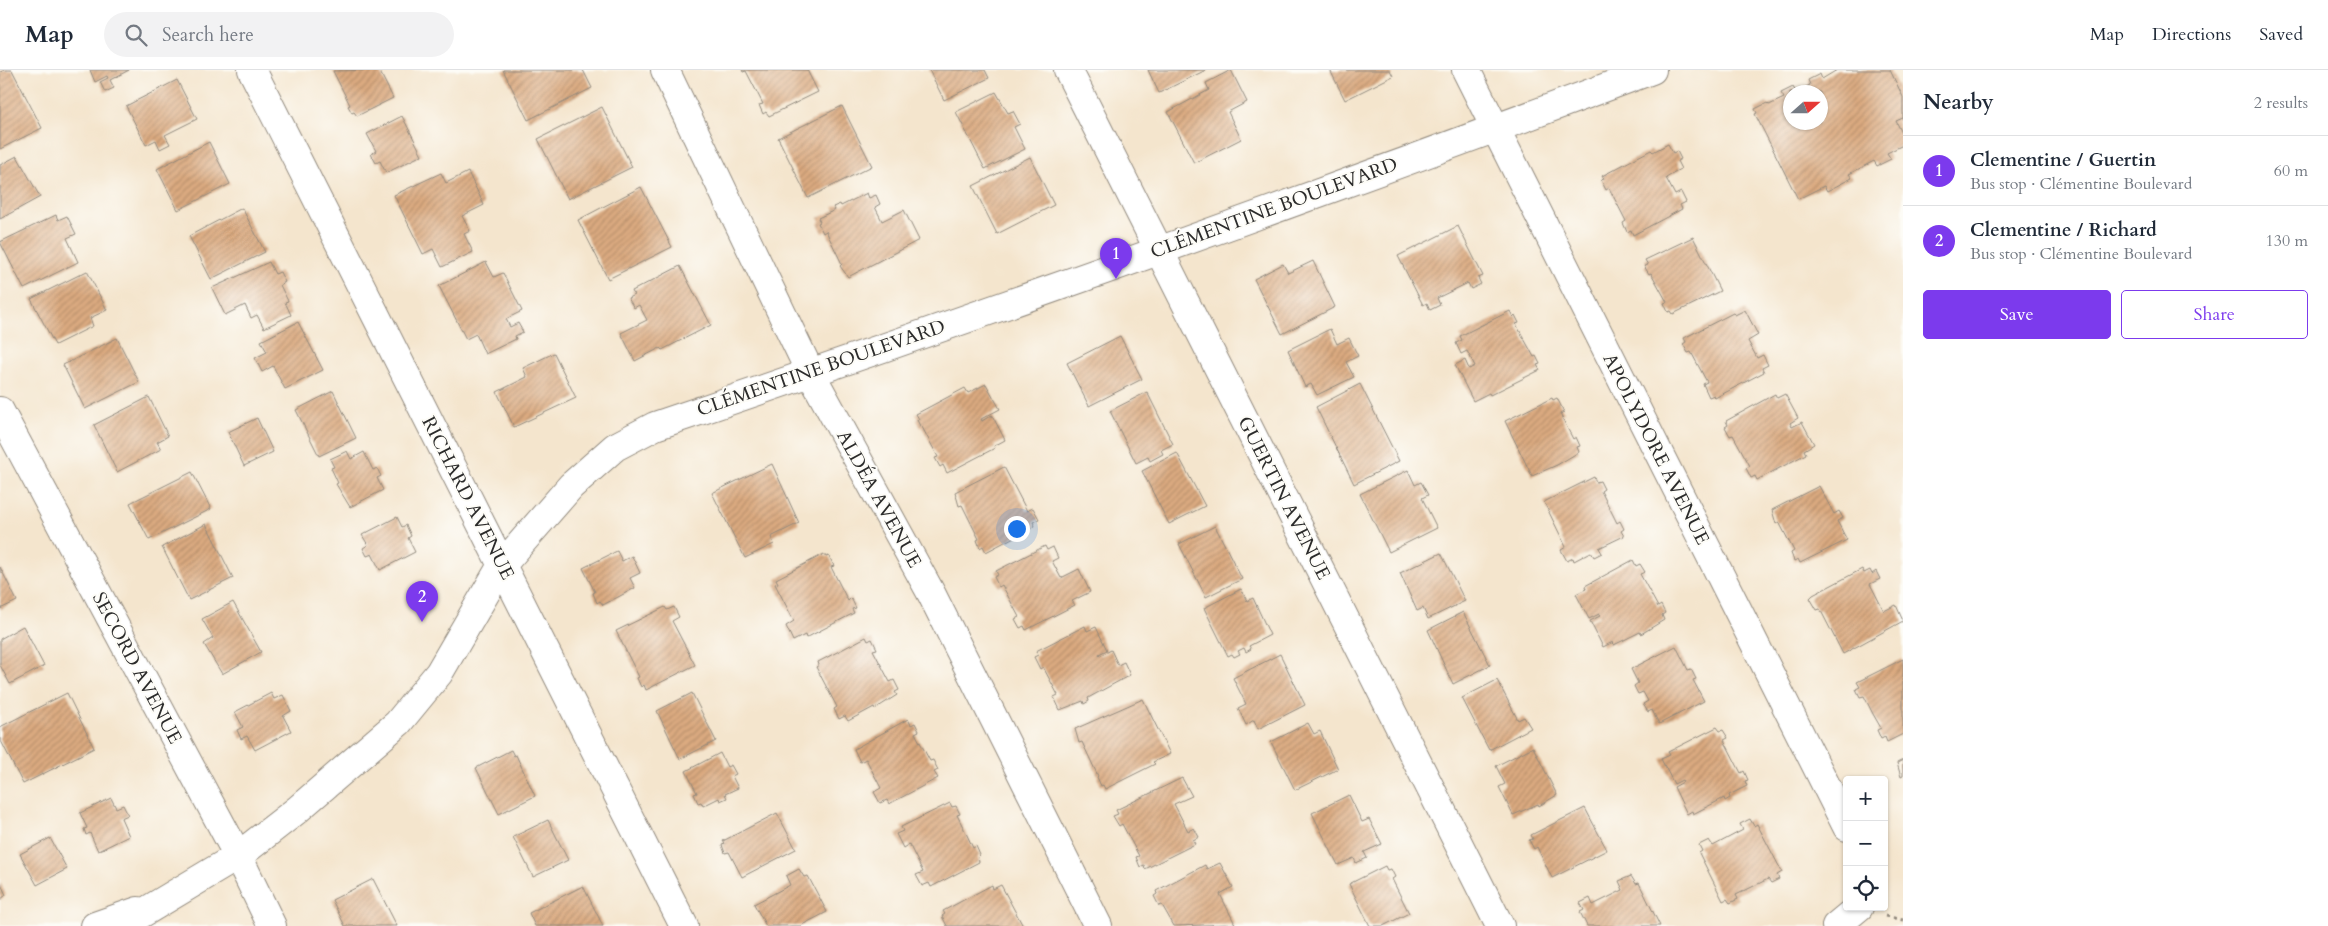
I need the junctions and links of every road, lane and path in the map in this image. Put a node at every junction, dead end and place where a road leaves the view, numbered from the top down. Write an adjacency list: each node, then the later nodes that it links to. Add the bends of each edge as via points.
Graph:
1 (252, 70): 10 (street, RICHARD AVENUE)
2 (665, 70): 8 (street, ALDÉA AVENUE)
3 (1068, 70): 7 (street, GUERTIN AVENUE)
4 (1466, 70): 6 (street, APOLYDORE AVENUE)
5 (1652, 70): 6 (street, CLÉMENTINE BOULEVARD)
6 (1495, 129): 7 (street, CLÉMENTINE BOULEVARD); 11 (street, APOLYDORE AVENUE)
7 (1159, 249): 8 (street, CLÉMENTINE BOULEVARD); 20 (street, GUERTIN AVENUE)
8 (810, 372): 10 (street, CLÉMENTINE BOULEVARD, via 655,426 614,447 571,486); 19 (street, ALDÉA AVENUE, via 931,593)
9 (0, 411): 12 (street, SECORD AVENUE)
10 (502, 566): 12 (street, CLÉMENTINE BOULEVARD, via 439,673 398,723); 18 (street, RICHARD AVENUE)
11 (1844, 821)
12 (238, 856): 13 (street, CLÉMENTINE BOULEVARD); 17 (street, SECORD AVENUE)
13 (151, 907): 15 (street, CLÉMENTINE BOULEVARD); 16 (street, CLÉMENTINE BOULEVARD)
14 (1854, 911): 21 (street)
15 (95, 926)
16 (121, 926)
17 (272, 926)
18 (684, 926)
19 (1098, 926)
20 (1500, 926)
21 (1836, 926)

